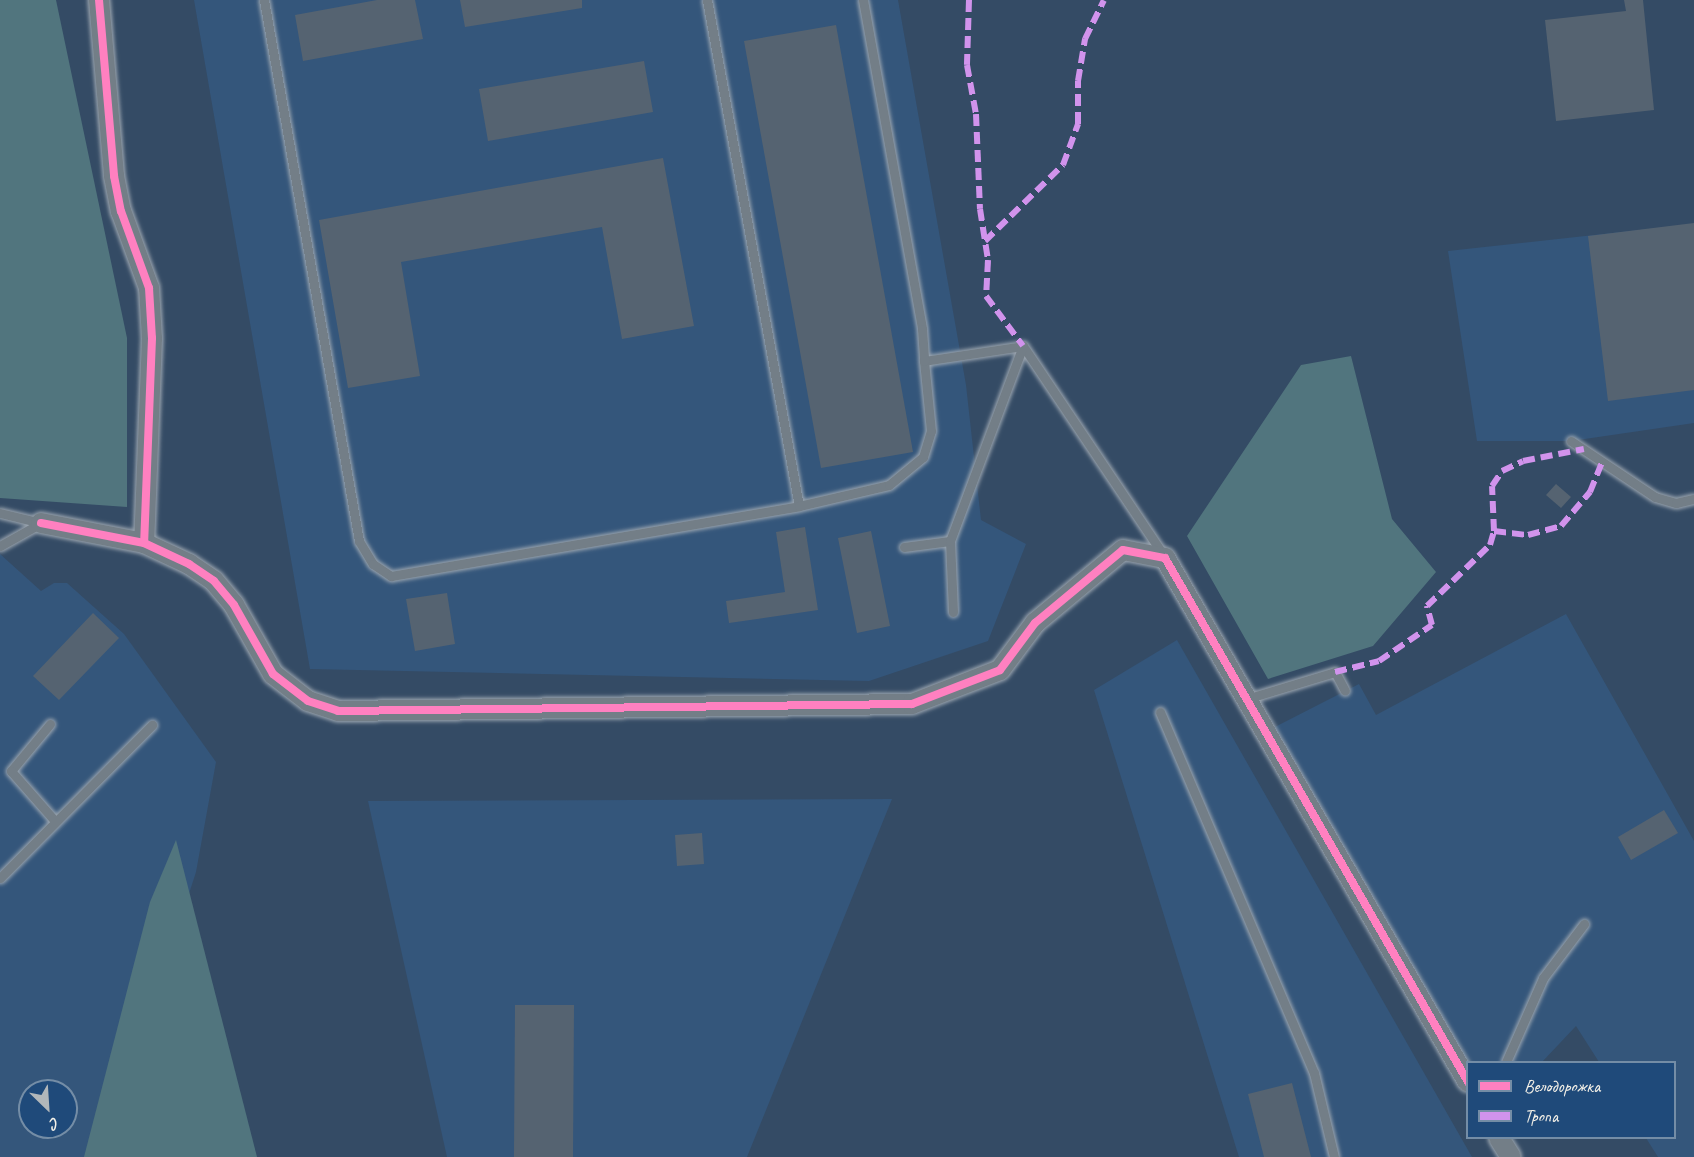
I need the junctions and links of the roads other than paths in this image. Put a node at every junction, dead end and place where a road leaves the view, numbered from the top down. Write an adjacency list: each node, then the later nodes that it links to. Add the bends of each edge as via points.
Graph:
1 (99, 0): 13 (street, via 114,176 121,211 149,288 152,338)
2 (264, 0): 9 (lane, via 359,541 373,564 391,576)
3 (707, 0): 9 (lane)
4 (863, 0): 6 (lane, via 922,329)
5 (1023, 346): 6 (lane); 12 (lane); 16 (lane)
6 (924, 361): 9 (lane, via 931,431 923,457 889,485)
7 (1571, 441): 8 (lane, via 1655,497 1676,504)
8 (1694, 499)
9 (799, 506)
10 (0, 513): 11 (lane)
11 (41, 523): 13 (street); 14 (lane)
12 (950, 541): 15 (lane); 17 (lane)
13 (144, 543): 16 (street, via 189,564 214,581 234,605 273,674 308,701 338,711 912,704 1000,670 1035,623 1122,550)
14 (0, 546)
15 (904, 547)
16 (1165, 558): 19 (street)
17 (953, 612)
18 (1345, 691): 19 (lane, via 1335,672)
19 (1246, 699): 27 (street)
20 (1160, 712): 29 (lane, via 1314,1073)
21 (50, 724): 23 (lane, via 11,771)
22 (152, 725): 23 (lane)
23 (56, 821): 24 (lane)
24 (0, 878)
25 (1584, 924): 26 (lane, via 1543,978)
26 (1506, 1061)
27 (1466, 1080)
28 (1500, 1139): 30 (street)
29 (1334, 1157)
30 (1511, 1157)

